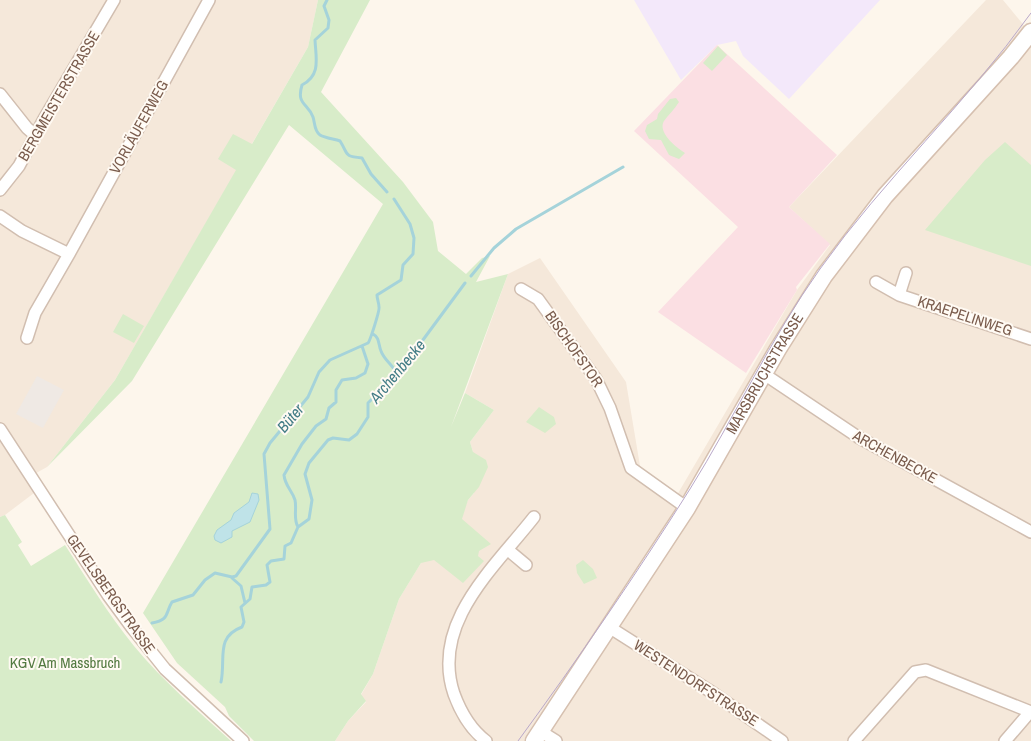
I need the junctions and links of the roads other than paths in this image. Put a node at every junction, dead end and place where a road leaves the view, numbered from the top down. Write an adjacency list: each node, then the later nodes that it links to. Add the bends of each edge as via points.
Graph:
1 (114, 0): 5 (street, BERGMEISTERSTRASSE)
2 (208, 0): 8 (street, VORLÄUFERWEG)
3 (1031, 32): 15 (street, MARSBRUCHSTRASSE, via 885,196 812,294)
4 (0, 94): 5 (street)
5 (35, 135): 6 (street, BERGMEISTERSTRASSE, via 19,166)
6 (0, 190)
7 (0, 216): 8 (street)
8 (68, 254): 13 (street, VORLÄUFERWEG, via 35,313)
9 (906, 274): 12 (street, KRAEPELINWEG)
10 (876, 282): 12 (street, KRAEPELINWEG)
11 (521, 289): 17 (street, BISCHOFSTOR, via 538,299 596,379 631,468)
12 (899, 294): 14 (street, KRAEPELINWEG)
13 (27, 338)
14 (1031, 339)
15 (764, 374): 17 (street, MARSBRUCHSTRASSE); 19 (street, ARCHENBECKE, via 858,437)
16 (0, 429): 25 (street, GEVELSBERGSTRASSE, via 133,629 165,669)
17 (687, 508): 22 (street, MARSBRUCHSTRASSE)
18 (534, 517): 20 (street)
19 (1031, 532)
20 (508, 550): 21 (street); 26 (street, via 466,603 449,648 451,684 460,709 473,729)
21 (526, 565)
22 (609, 627): 24 (street, MARSBRUCHSTRASSE); 28 (street, WESTENDORFSTRASSE, via 713,692)
23 (1031, 712): 29 (street, via 920,670); 30 (street)
24 (537, 736): 27 (street)
25 (243, 741)
26 (486, 741)
27 (556, 741)
28 (782, 741)
29 (854, 741)
30 (1005, 741)

